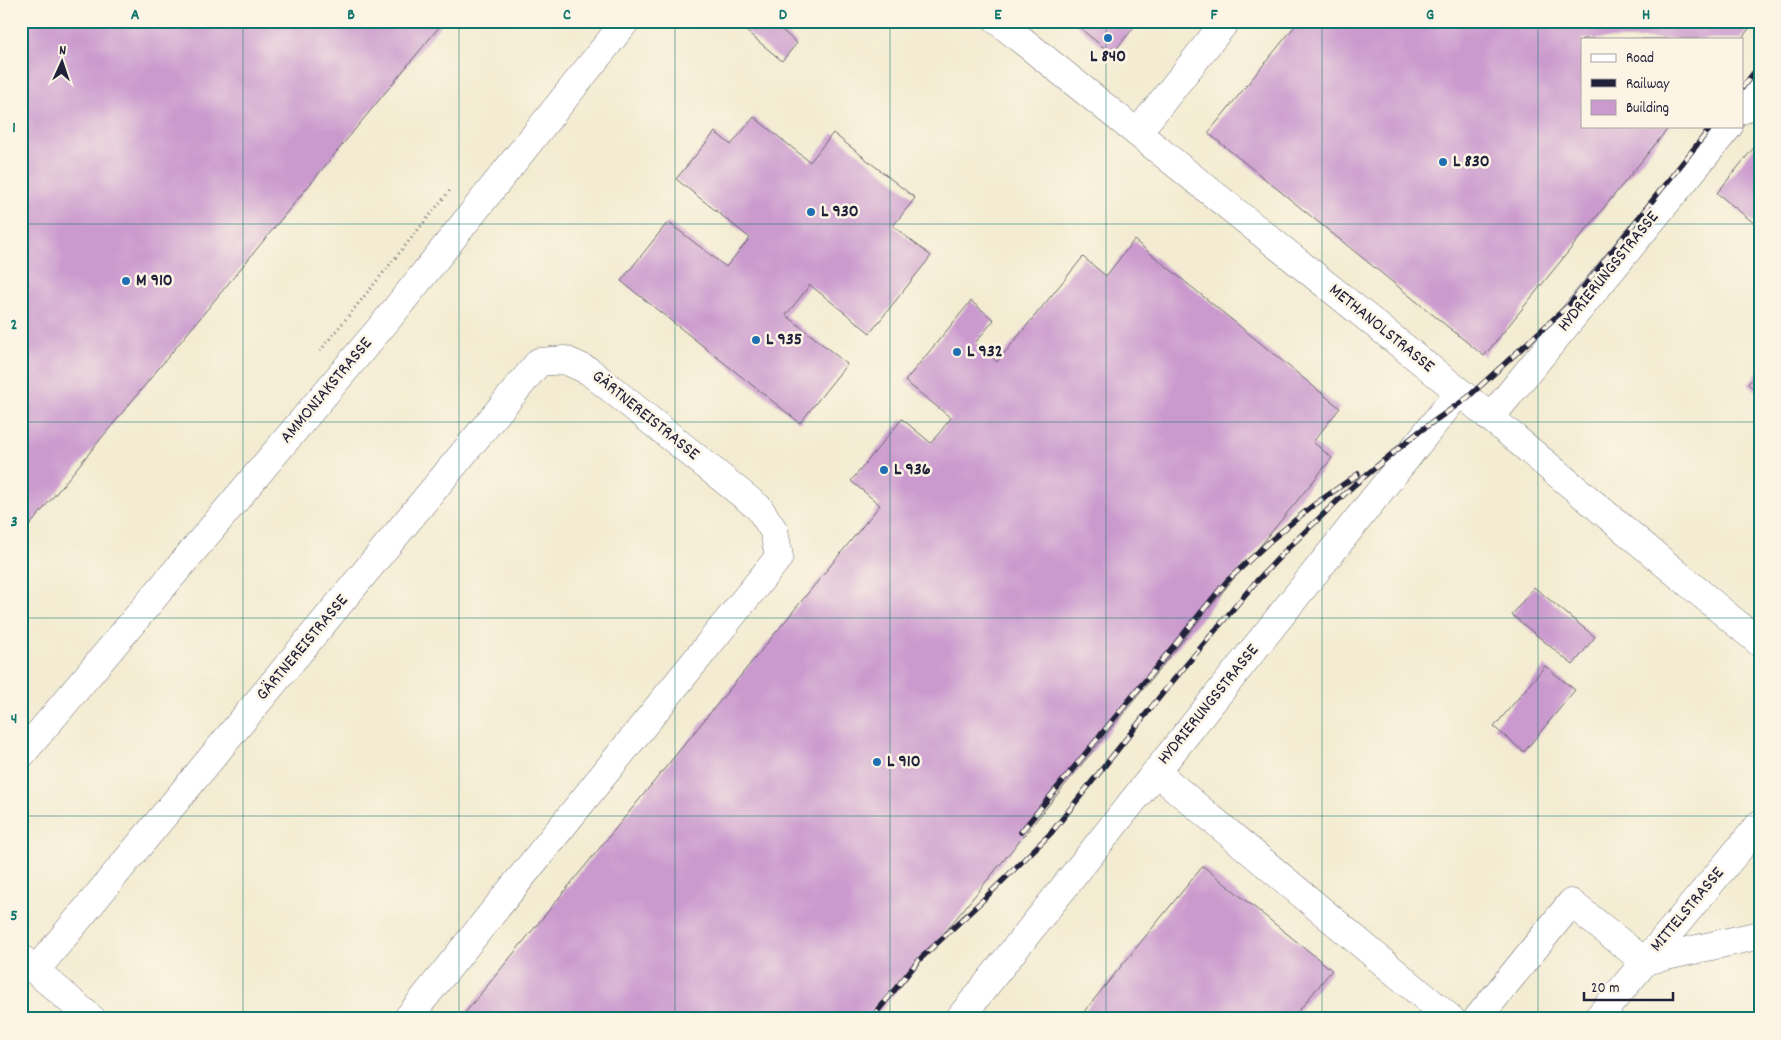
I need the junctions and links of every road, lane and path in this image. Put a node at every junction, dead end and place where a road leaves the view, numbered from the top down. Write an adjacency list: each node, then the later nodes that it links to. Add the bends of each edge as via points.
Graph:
1 (626, 21): 11 (street, AMMONIAKSTRASSE, via 387,320)
2 (998, 21): 7 (street, METHANOLSTRASSE)
3 (1226, 21): 7 (street)
4 (1760, 89): 5 (street)
5 (1744, 108)
6 (1727, 128): 9 (street, HYDRIERUNGSSTRASSE)
7 (1138, 132): 8 (street, METHANOLSTRASSE)
8 (1459, 392): 9 (street, METHANOLSTRASSE); 12 (street, HYDRIERUNGSSTRASSE)
9 (1490, 418): 10 (street, METHANOLSTRASSE)
10 (1760, 643)
11 (21, 756)
12 (1156, 772): 20 (street, HYDRIERUNGSSTRASSE); 21 (street)
13 (1760, 824): 15 (street, MITTELSTRASSE)
14 (1760, 935): 15 (street)
15 (1644, 961): 17 (street, MITTELSTRASSE); 22 (street, via 1572,903)
16 (29, 964): 18 (street); 19 (street, GÄRTNEREISTRASSE, via 539,362 565,360 590,371 759,508 774,531 779,557)
17 (1609, 1012)
18 (92, 1019)
19 (407, 1019)
20 (960, 1019)
21 (1451, 1019)
22 (1477, 1019)

